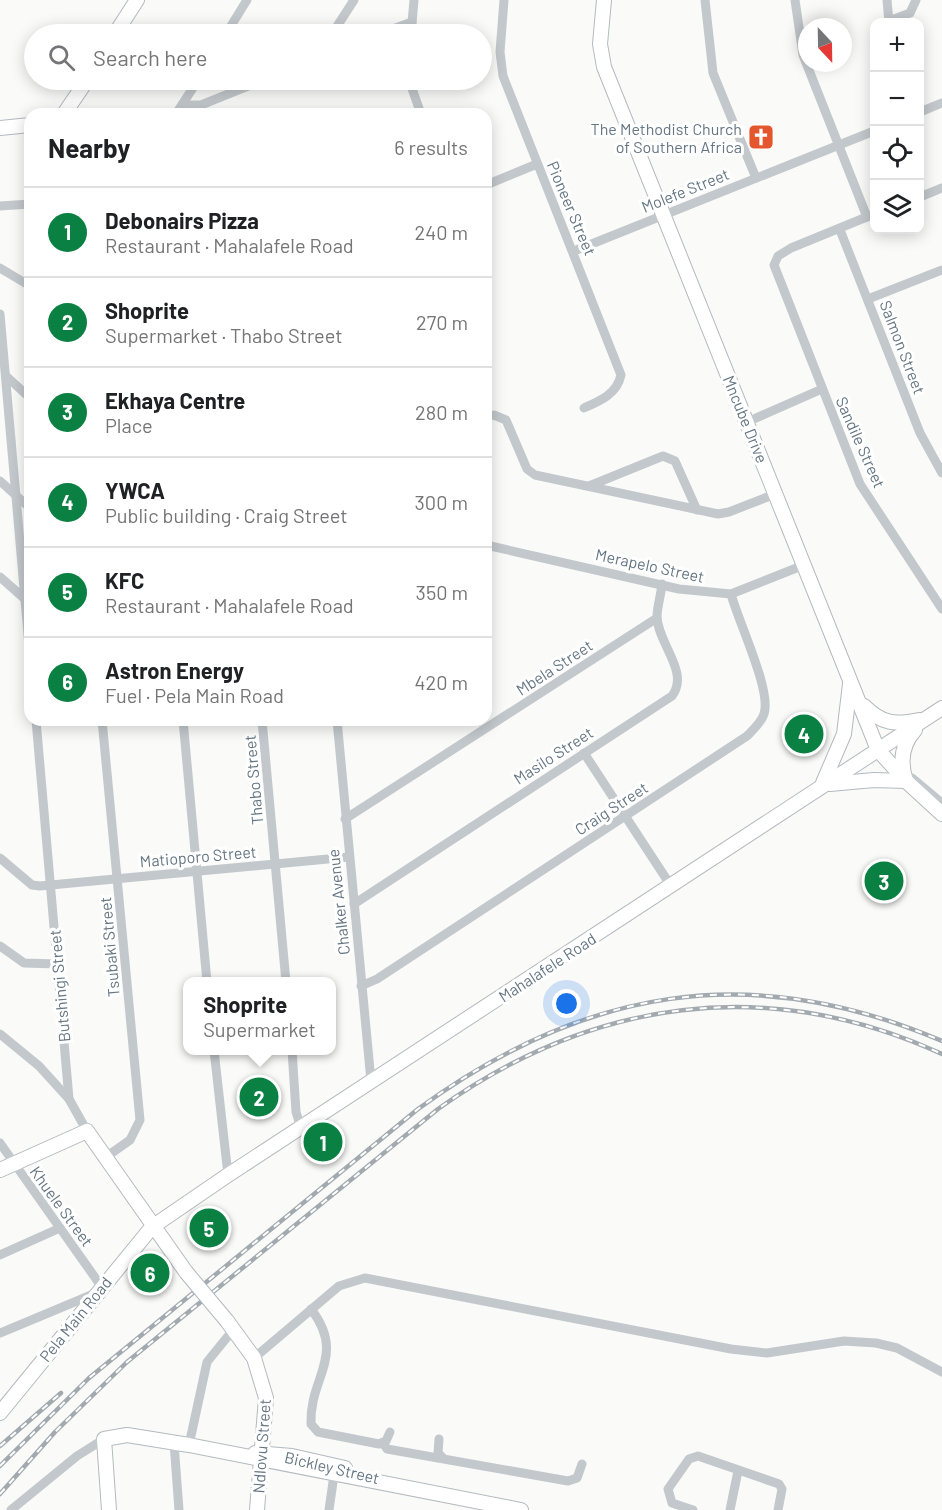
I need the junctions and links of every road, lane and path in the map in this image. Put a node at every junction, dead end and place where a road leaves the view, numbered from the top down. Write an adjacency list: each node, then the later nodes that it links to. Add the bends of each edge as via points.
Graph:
1 (137, 0): 14 (street)
2 (247, 0): 15 (street)
3 (354, 0): 16 (street)
4 (414, 0): 13 (street)
5 (504, 0): 32 (street, Pioneer Street, via 500,65)
6 (604, 0): 39 (street, Mncube Drive, via 601,56)
7 (705, 0): 33 (street, via 713,73)
8 (795, 0): 31 (street, via 803,55)
9 (887, 0): 11 (street)
10 (916, 0): 12 (street, via 910,13)
11 (889, 18)
12 (898, 18)
13 (412, 22): 17 (street)
14 (121, 24)
15 (232, 24)
16 (338, 24)
17 (406, 24)
18 (80, 90): 24 (street)
19 (192, 90): 23 (street)
20 (238, 90): 23 (street, via 201,105)
21 (412, 90): 26 (street)
22 (942, 103): 27 (street)
23 (182, 105): 25 (street)
24 (68, 108)
25 (180, 108)
26 (418, 108)
27 (924, 109)
28 (24, 126): 29 (street)
29 (0, 128)
30 (870, 133): 31 (street, Molefe Street)
31 (839, 146): 33 (street, Molefe Street); 40 (street)
32 (537, 164): 34 (street); 43 (street, Pioneer Street)
33 (756, 178): 39 (street, Molefe Street)
34 (492, 183)
35 (942, 188): 36 (street)
36 (924, 195)
37 (24, 204): 38 (street)
38 (0, 206)
39 (664, 214): 43 (street, Molefe Street); 54 (street, Mncube Drive)
40 (870, 214)
41 (870, 216): 42 (street)
42 (840, 230): 47 (street, Salmon Street); 50 (street, Sandile Street, via 781,253 774,265)
43 (574, 251): 52 (street, Pioneer Street, via 621,375 613,392)
44 (0, 268): 46 (street)
45 (941, 273): 47 (street)
46 (24, 282)
47 (868, 299): 55 (street, Salmon Street, via 920,433)
48 (0, 314): 49 (street)
49 (6, 376): 51 (street); 58 (street)
50 (822, 389): 54 (street); 69 (street, Sandile Street, via 860,484)
51 (24, 392)
52 (584, 408)
53 (492, 416): 57 (street, via 506,420 531,473)
54 (747, 422): 59 (street, Mncube Drive)
55 (942, 473)
56 (0, 481): 58 (street)
57 (589, 486): 61 (street); 61 (street, via 663,456 670,457)
58 (15, 494): 60 (street); 66 (street)
59 (775, 494): 61 (street, via 729,512); 63 (street, Mncube Drive)
60 (24, 502)
61 (697, 510)
62 (492, 546): 65 (street, Merapelo Street)
63 (804, 565): 67 (street, Merapelo Street); 71 (street, Mncube Drive)
64 (0, 577): 68 (street)
65 (662, 584): 67 (street, Merapelo Street); 70 (street, Masilo Street)
66 (24, 588)
67 (731, 594): 88 (street, Craig Street, via 762,687 764,716 747,736)
68 (24, 598)
69 (942, 609)
70 (657, 618): 75 (street, Mbela Street); 83 (street, Masilo Street, via 679,677 676,690)
71 (850, 678): 72 (street, Mncube Drive); 85 (street, via 844,734)
72 (860, 703): 74 (street, via 876,719 890,723); 82 (street, Mncube Drive)
73 (942, 708): 74 (street, Mahalafele Road)
74 (926, 719): 82 (street, Mahalafele Road); 84 (street, via 904,747)
75 (492, 724)
76 (37, 726): 95 (street, Butshingi Street)
77 (103, 726): 94 (street, Tsubaki Street)
78 (184, 726): 93 (street)
79 (263, 726): 92 (street, Thabo Street)
80 (337, 726): 89 (street, Chalker Avenue)
81 (489, 726): 89 (street, Mbela Street)
82 (878, 750): 84 (street, Mncube Drive); 85 (street, Mahalafele Road)
83 (584, 753): 88 (street); 97 (street, Masilo Street)
84 (904, 776): 85 (street); 86 (street); 87 (street, Mncube Drive)
85 (822, 785): 96 (street, Mahalafele Road)
86 (942, 803)
87 (942, 814)
88 (624, 818): 96 (street); 102 (street, Craig Street)
89 (345, 819): 90 (street, Chalker Avenue)
90 (349, 857): 92 (street, Matioporo Street); 97 (street, Chalker Avenue)
91 (0, 858): 95 (street, via 32,885)
92 (276, 865): 93 (street, Matioporo Street); 101 (street, Thabo Street)
93 (197, 871): 94 (street, Matioporo Street); 100 (street)
94 (118, 879): 95 (street, Matioporo Street); 111 (street, Tsubaki Street, via 140,1120 130,1140)
95 (50, 885): 99 (street, Butshingi Street)
96 (671, 886): 106 (street, Mahalafele Road)
97 (354, 904): 102 (street, Chalker Avenue)
98 (0, 946): 99 (street, via 24,963)
99 (58, 964): 107 (street, Butshingi Street)
100 (207, 977)
101 (286, 977)
102 (362, 986): 106 (street, Chalker Avenue)
103 (0, 1034): 107 (street, via 39,1066)
104 (215, 1055): 114 (street)
105 (292, 1055): 108 (street, via 296,1112)
106 (371, 1081): 108 (street, Mahalafele Road)
107 (69, 1099): 109 (street, Butshingi Street)
108 (301, 1128): 114 (street, Mahalafele Road)
109 (87, 1131): 111 (street, Butshingi Street); 112 (street)
110 (0, 1143): 112 (street, Khuele Street)
111 (106, 1157): 115 (street, Butshingi Street)
112 (13, 1164): 113 (street); 116 (street, Khuele Street)
113 (0, 1170)
114 (228, 1175): 115 (street, Mahalafele Road)
115 (152, 1227): 118 (street, Butshingi Street); 119 (street, Pela Main Road)
116 (60, 1228): 117 (street); 119 (street, Khuele Street)
117 (0, 1255)
118 (186, 1272): 121 (street, Ndlovu Street, bridge)
119 (98, 1290): 122 (street); 125 (street, Pela Main Road)
120 (312, 1309): 123 (street); 124 (street, via 339,1287 365,1278 731,1349 767,1353 844,1341 876,1342 897,1348); 130 (street, via 322,1323 328,1344 310,1424 318,1432)
121 (230, 1326): 123 (street, Ndlovu Street); 131 (street, via 207,1362)
122 (0, 1333)
123 (254, 1358): 132 (street, Ndlovu Street, via 266,1398)
124 (942, 1372)
125 (0, 1413)
126 (390, 1432): 130 (street)
127 (104, 1439): 129 (street, Bickley Street, via 127,1435); 138 (street); 139 (street)
128 (439, 1439): 133 (street, via 438,1453)
129 (174, 1443): 131 (street, Bickley Street); 140 (street)
130 (383, 1443): 133 (street, via 387,1449)
131 (189, 1445): 132 (street, Bickley Street)
132 (262, 1457): 136 (street, Bickley Street); 137 (street, Bickley Street, via 333,1465); 141 (street, Ndlovu Street)
133 (442, 1457): 134 (street, via 568,1481 577,1478)
134 (582, 1464)
135 (738, 1471): 144 (street, via 698,1456 688,1459 668,1492 672,1503); 145 (street); 146 (street, via 779,1484 782,1489)
136 (334, 1474): 137 (street, Bickley Street); 142 (street)
137 (422, 1490): 143 (street, Bickley Street)
138 (10, 1510)
139 (109, 1510)
140 (178, 1510)
141 (257, 1510)
142 (329, 1510)
143 (521, 1510)
144 (693, 1510)
145 (730, 1510)
146 (778, 1510)

